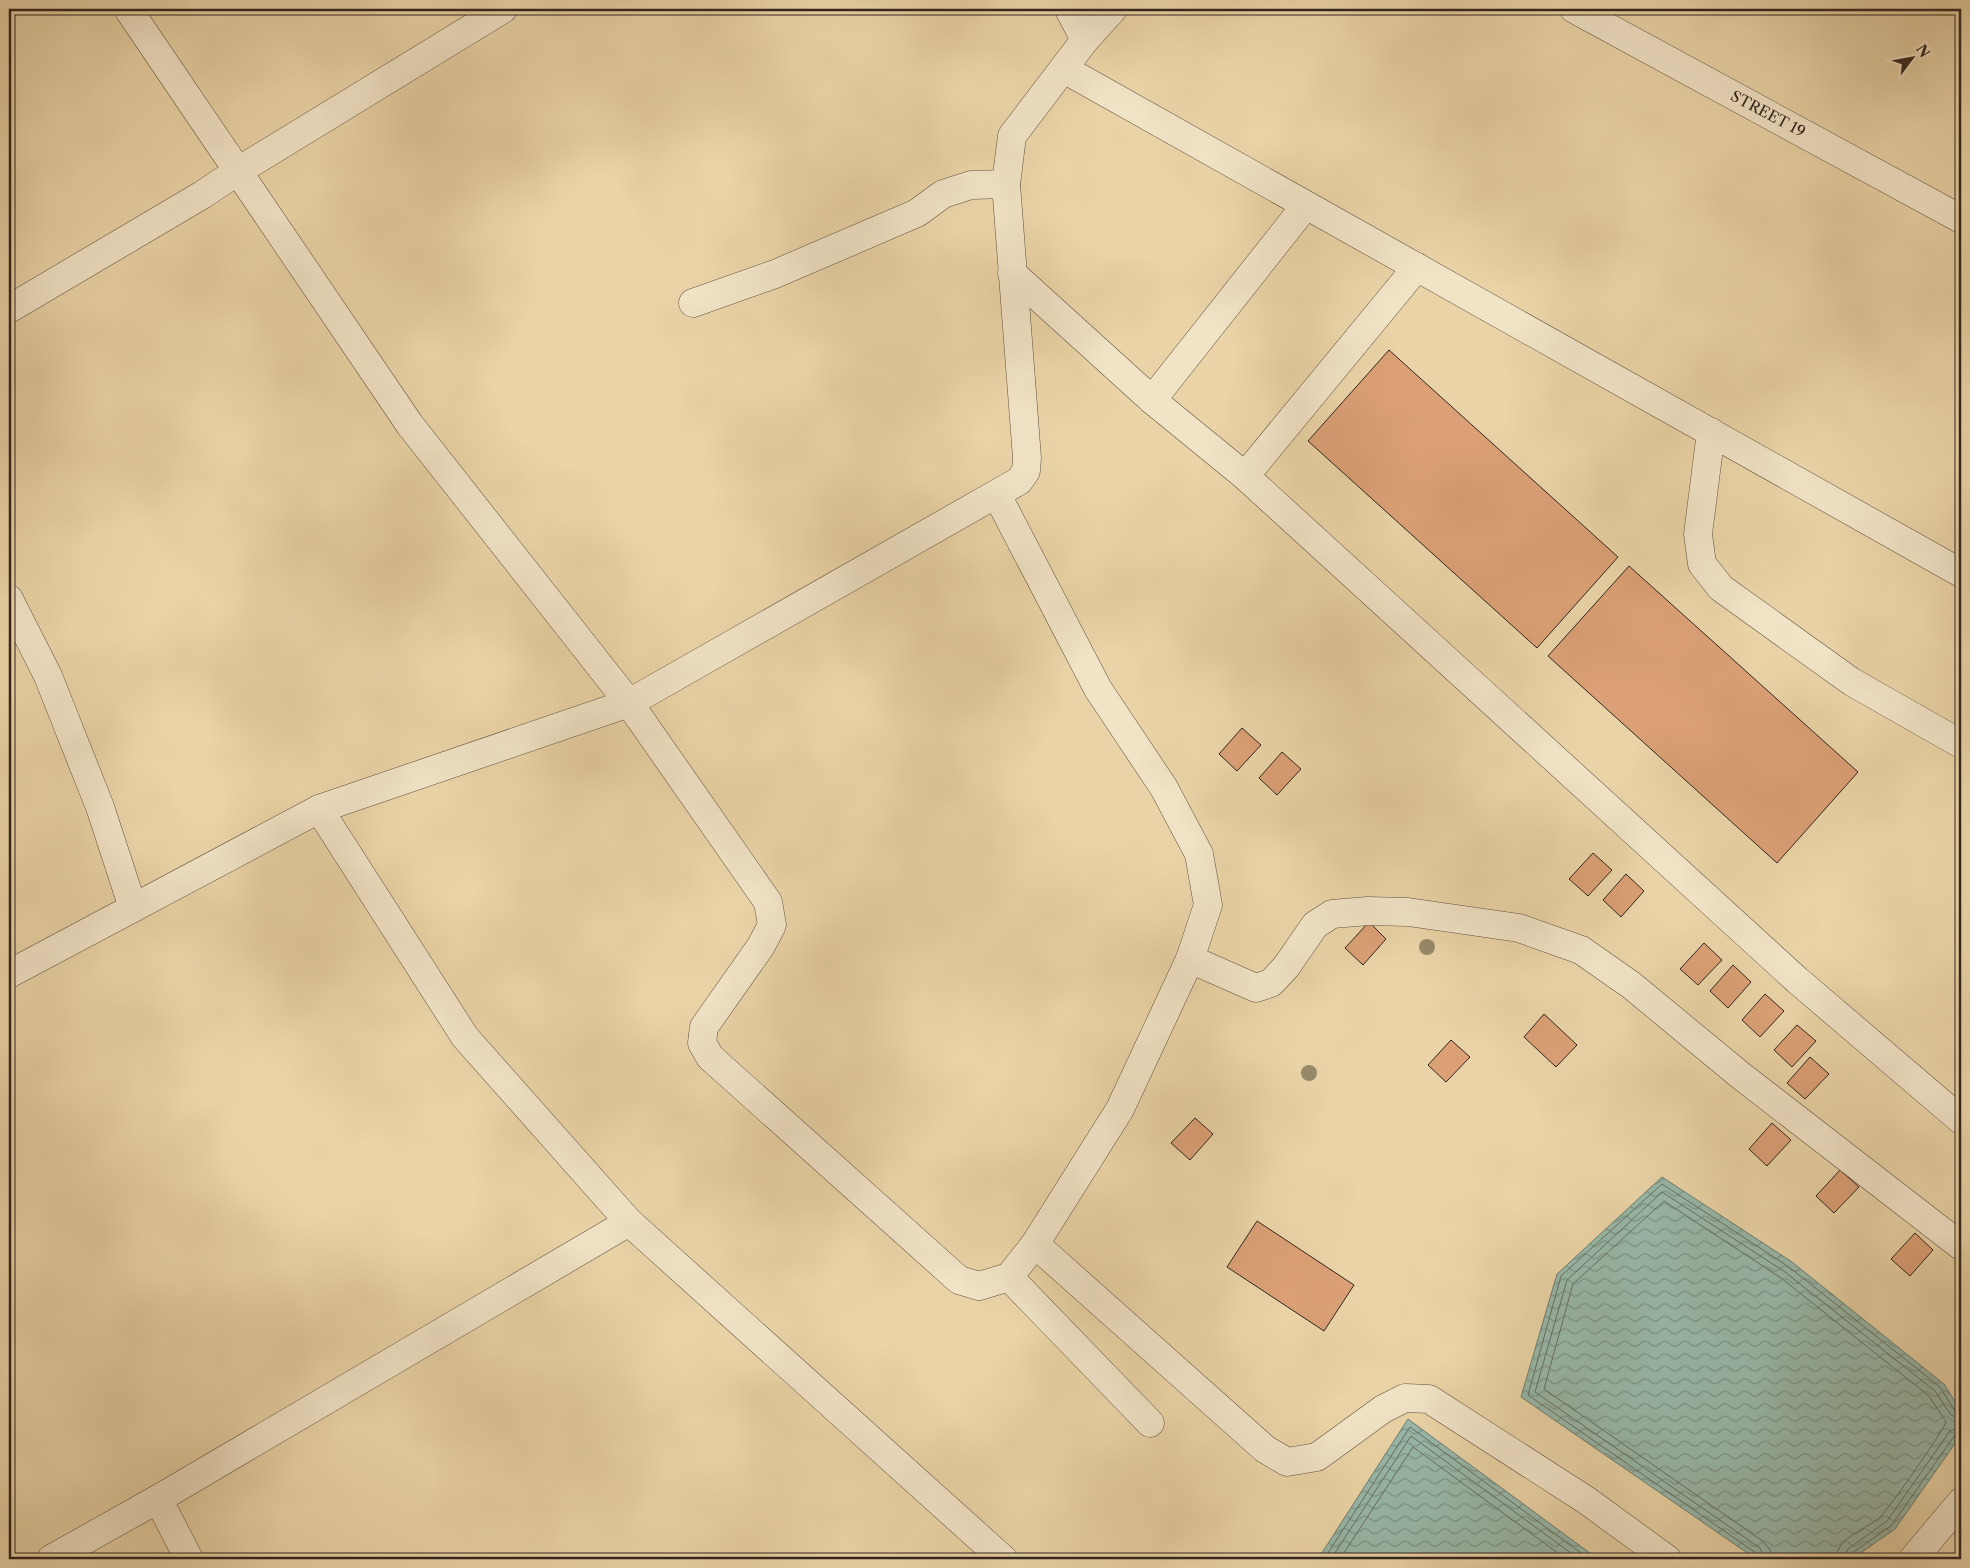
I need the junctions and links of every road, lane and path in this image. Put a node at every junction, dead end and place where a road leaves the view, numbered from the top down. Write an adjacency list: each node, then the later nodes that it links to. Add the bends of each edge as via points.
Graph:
1 (128, 9): 8 (street)
2 (503, 9): 8 (street)
3 (1069, 9): 6 (street)
4 (1113, 9): 6 (street)
5 (1574, 9): 11 (street, STREET 19)
6 (1085, 40): 7 (street)
7 (1064, 69): 9 (street, via 1012,136); 10 (street)
8 (238, 170): 15 (street, via 202,195); 22 (street, via 410,425)
9 (1006, 184): 13 (street); 14 (street, via 971,185 943,194 908,216 775,274)
10 (1306, 205): 12 (street); 16 (street)
11 (1961, 218)
12 (1417, 267): 17 (street); 18 (street)
13 (1012, 273): 16 (street); 19 (street, via 1027,458 1026,471 1019,481)
14 (693, 303)
15 (9, 309)
16 (1152, 400): 18 (street)
17 (1711, 432): 20 (street); 23 (street, via 1698,534 1702,564 1720,588 1852,682)
18 (1245, 476): 28 (street, via 1789,974)
19 (997, 495): 22 (street); 26 (street, via 1098,689 1164,788 1199,854 1208,905)
20 (1961, 573)
21 (9, 599): 25 (street, via 48,676 100,807)
22 (629, 703): 24 (street); 32 (street, via 768,902 772,925 704,1028 702,1043 710,1056 959,1280 979,1286)
23 (1961, 744)
24 (319, 809): 25 (street); 29 (street, via 465,1037)
25 (133, 908): 27 (street)
26 (1190, 959): 30 (street, via 1120,1109); 31 (street, via 1256,988 1271,983 1286,967 1315,925 1332,914 1368,911 1408,912 1519,928 1581,950 1631,985 1740,1075)
27 (9, 974)
28 (1961, 1120)
29 (629, 1222): 34 (street); 38 (street)
30 (1035, 1244): 32 (street); 39 (street, via 1265,1449 1286,1462 1317,1457 1383,1409 1405,1398 1429,1400 1586,1500)
31 (1961, 1246)
32 (1010, 1277): 33 (street)
33 (1150, 1423)
34 (158, 1499): 36 (street); 37 (street)
35 (1961, 1502): 40 (street)
36 (51, 1559)
37 (189, 1559)
38 (1003, 1559)
39 (1668, 1559)
40 (1913, 1559)

